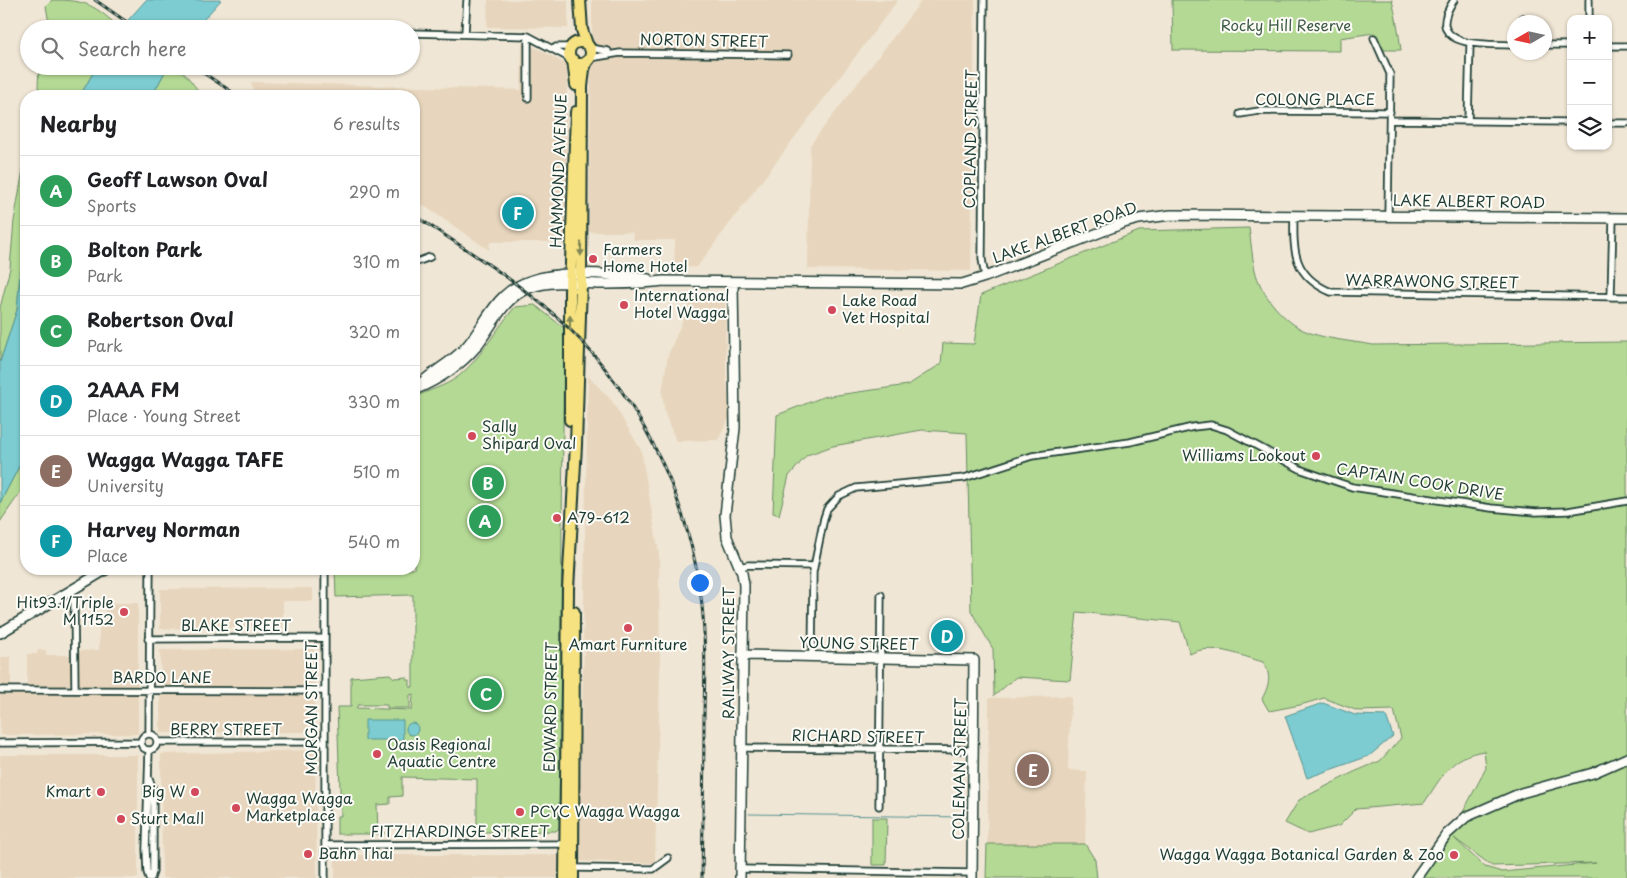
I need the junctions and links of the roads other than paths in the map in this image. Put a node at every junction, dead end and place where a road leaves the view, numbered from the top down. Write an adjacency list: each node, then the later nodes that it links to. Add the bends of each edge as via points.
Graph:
1 (467, 0): 9 (street)
2 (580, 0): 6 (highway, HAMMOND AVENUE)
3 (984, 0): 38 (street, COPLAND STREET, via 982,260)
4 (1454, 0): 12 (street, via 1446,14 1448,29 1457,40)
5 (1589, 0): 7 (street)
6 (580, 14): 13 (highway, HAMMOND AVENUE); 20 (highway, HAMMOND AVENUE)
7 (1589, 15)
8 (420, 33): 9 (street)
9 (465, 33): 10 (street)
10 (528, 36): 17 (street); 24 (street)
11 (1374, 38): 25 (street, via 1390,71)
12 (1470, 44): 14 (street); 28 (street)
13 (573, 45): 17 (street); 20 (highway, via 581,42); 23 (highway, HAMMOND AVENUE)
14 (1507, 45)
15 (1552, 45): 16 (street)
16 (1567, 45)
17 (551, 46): 23 (street)
18 (1612, 46): 19 (street)
19 (1627, 46)
20 (588, 53): 21 (street, NORTON STREET); 21 (street, NORTON STREET); 23 (highway, via 581,64); 39 (highway, HAMMOND AVENUE, one-way to 39, via 582,87)
21 (620, 53): 22 (street, NORTON STREET)
22 (788, 55)
23 (572, 60): 39 (highway, HAMMOND AVENUE, via 576,74)
24 (528, 98)
25 (1390, 112): 26 (street, COLONG PLACE, via 1259,111); 27 (street)
26 (1240, 114)
27 (1390, 120): 28 (street); 33 (street)
28 (1468, 121): 29 (street)
29 (1567, 122)
30 (1612, 123): 31 (street)
31 (1627, 123)
32 (1294, 215): 33 (street, LAKE ALBERT ROAD); 38 (street, LAKE ALBERT ROAD, via 1171,215 1140,219); 41 (street, WARRAWONG STREET, via 1293,243 1297,261 1307,277 1331,292)
33 (1388, 215): 34 (street, LAKE ALBERT ROAD)
34 (1612, 218): 35 (street, LAKE ALBERT ROAD); 41 (street)
35 (1627, 218)
36 (430, 257): 37 (street)
37 (420, 260)
38 (985, 278): 40 (street, LAKE ALBERT ROAD, via 954,284)
39 (576, 279): 40 (street, LAKE ALBERT ROAD); 43 (street, LAKE ALBERT ROAD, via 537,286 514,296 476,347); 76 (highway, EDWARD STREET, via 570,402 573,510 568,589)
40 (733, 282): 46 (street, RAILWAY STREET, via 735,428 725,516 727,537)
41 (1611, 297): 42 (street, WARRAWONG STREET)
42 (1627, 297)
43 (420, 386)
44 (1627, 501): 45 (street, CAPTAIN COOK DRIVE, via 1568,511 1536,512 1352,487 1302,470 1227,430 1211,425 1130,442 1032,456 957,479 856,488 839,496 827,509)
45 (814, 566): 46 (street); 58 (street, CAPTAIN COOK DRIVE)
46 (740, 567): 57 (street, RAILWAY STREET, via 744,585)
47 (97, 575): 52 (street)
48 (146, 575): 51 (street)
49 (150, 575): 51 (street)
50 (325, 575): 55 (street, MORGAN STREET)
51 (149, 587): 56 (street)
52 (69, 592): 54 (street); 62 (street, via 74,602)
53 (881, 595): 59 (street)
54 (0, 633)
55 (325, 638): 56 (street, BLAKE STREET); 64 (street, MORGAN STREET)
56 (148, 639): 63 (street)
57 (742, 655): 58 (street, YOUNG STREET); 70 (street, RAILWAY STREET)
58 (812, 656): 59 (street, YOUNG STREET)
59 (881, 658): 60 (street, YOUNG STREET); 72 (street)
60 (974, 660): 73 (street, COLEMAN STREET)
61 (0, 690): 62 (street, BARDO LANE)
62 (74, 690): 63 (street, BARDO LANE)
63 (149, 690): 64 (street, BARDO LANE); 65 (street)
64 (325, 691): 68 (street, MORGAN STREET)
65 (149, 734): 66 (street); 67 (street)
66 (142, 742): 69 (street); 71 (street)
67 (157, 742): 68 (street, BERRY STREET); 71 (street, via 154,749)
68 (325, 742): 77 (street, MORGAN STREET)
69 (0, 743)
70 (742, 748): 72 (street, RICHARD STREET); 80 (street, RAILWAY STREET)
71 (148, 750): 82 (street, via 146,872)
72 (880, 750): 73 (street, RICHARD STREET); 75 (street)
73 (973, 750): 81 (street, COLEMAN STREET)
74 (1627, 758): 85 (street, via 1587,775 1521,793 1466,818 1447,834)
75 (879, 806)
76 (569, 844): 77 (street, FITZHARDINGE STREET); 79 (highway, EDWARD STREET); 84 (highway, EDWARD STREET)
77 (326, 845): 83 (street, MORGAN STREET)
78 (668, 858): 79 (street, via 653,869)
79 (573, 873)
80 (740, 874): 81 (street)
81 (972, 875)
82 (150, 878)
83 (325, 878)
84 (565, 878)
85 (1416, 878)

